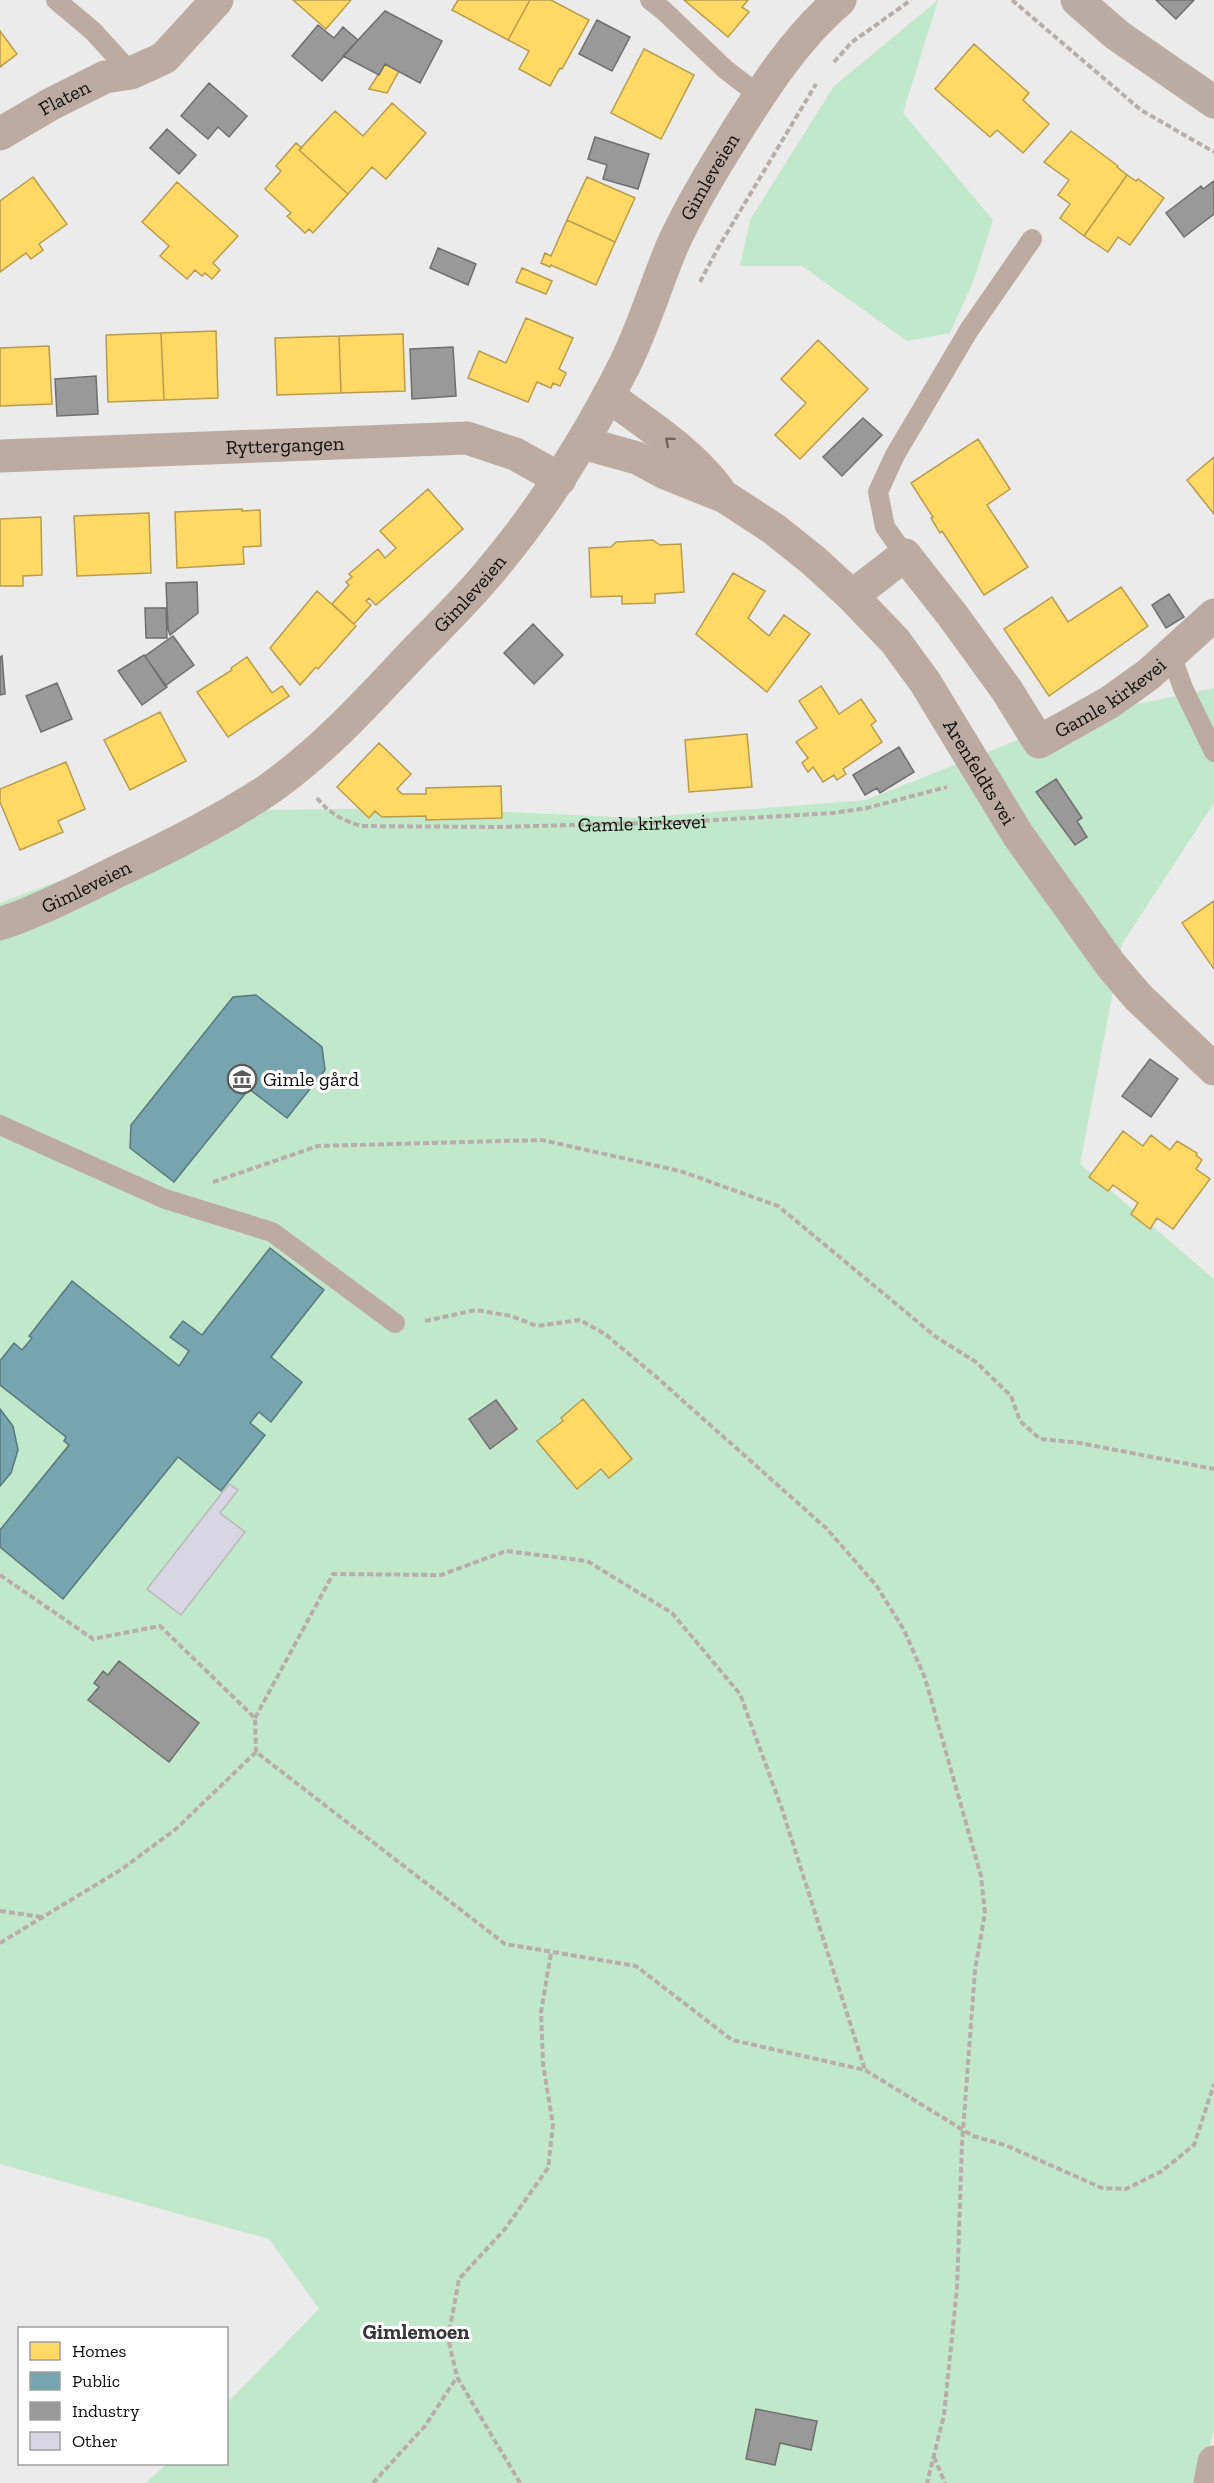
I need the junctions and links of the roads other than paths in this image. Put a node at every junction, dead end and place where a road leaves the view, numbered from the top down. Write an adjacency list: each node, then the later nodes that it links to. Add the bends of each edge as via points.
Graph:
1 (56, 0): 6 (lane, via 93,31)
2 (217, 0): 6 (street, Flaten, via 164,58)
3 (650, 0): 7 (lane, via 726,70)
4 (840, 0): 7 (street, Gimleveien, via 795,47)
5 (1077, 0): 8 (main road, via 1117,35)
6 (131, 73): 9 (street, Flaten, via 105,77)
7 (759, 94): 11 (street, Gimleveien, via 693,203 627,361)
8 (1214, 102)
9 (0, 134)
10 (1032, 239): 16 (lane, Gamle kirkevei, via 969,330 895,455 878,492 885,528)
11 (608, 396): 12 (street, Gimleveien); 15 (street, Arenfeldts vei, one-way to 11, via 707,474)
12 (583, 443): 14 (street, Gimleveien); 15 (street, Arenfeldts vei, via 636,458)
13 (0, 456): 14 (street, Ryttergangen, via 467,438 516,454)
14 (560, 479): 21 (street, Gimleveien, via 486,576 362,707 276,783 210,825 152,855)
15 (725, 497): 17 (street, Arenfeldts vei, via 774,529)
16 (905, 555): 17 (street); 19 (street, Gamle kirkevei, via 1006,689 1039,742 1110,702)
17 (852, 596): 22 (street, Arenfeldts vei, via 913,665 1018,836 1110,964)
18 (1214, 615): 19 (street, Gamle kirkevei)
19 (1171, 655): 20 (lane)
20 (1214, 752)
21 (0, 924)
22 (1214, 1069)
23 (0, 1125): 24 (lane, via 165,1200 272,1232)
24 (395, 1323)
25 (1214, 2462): 26 (street)
26 (1210, 2483)

